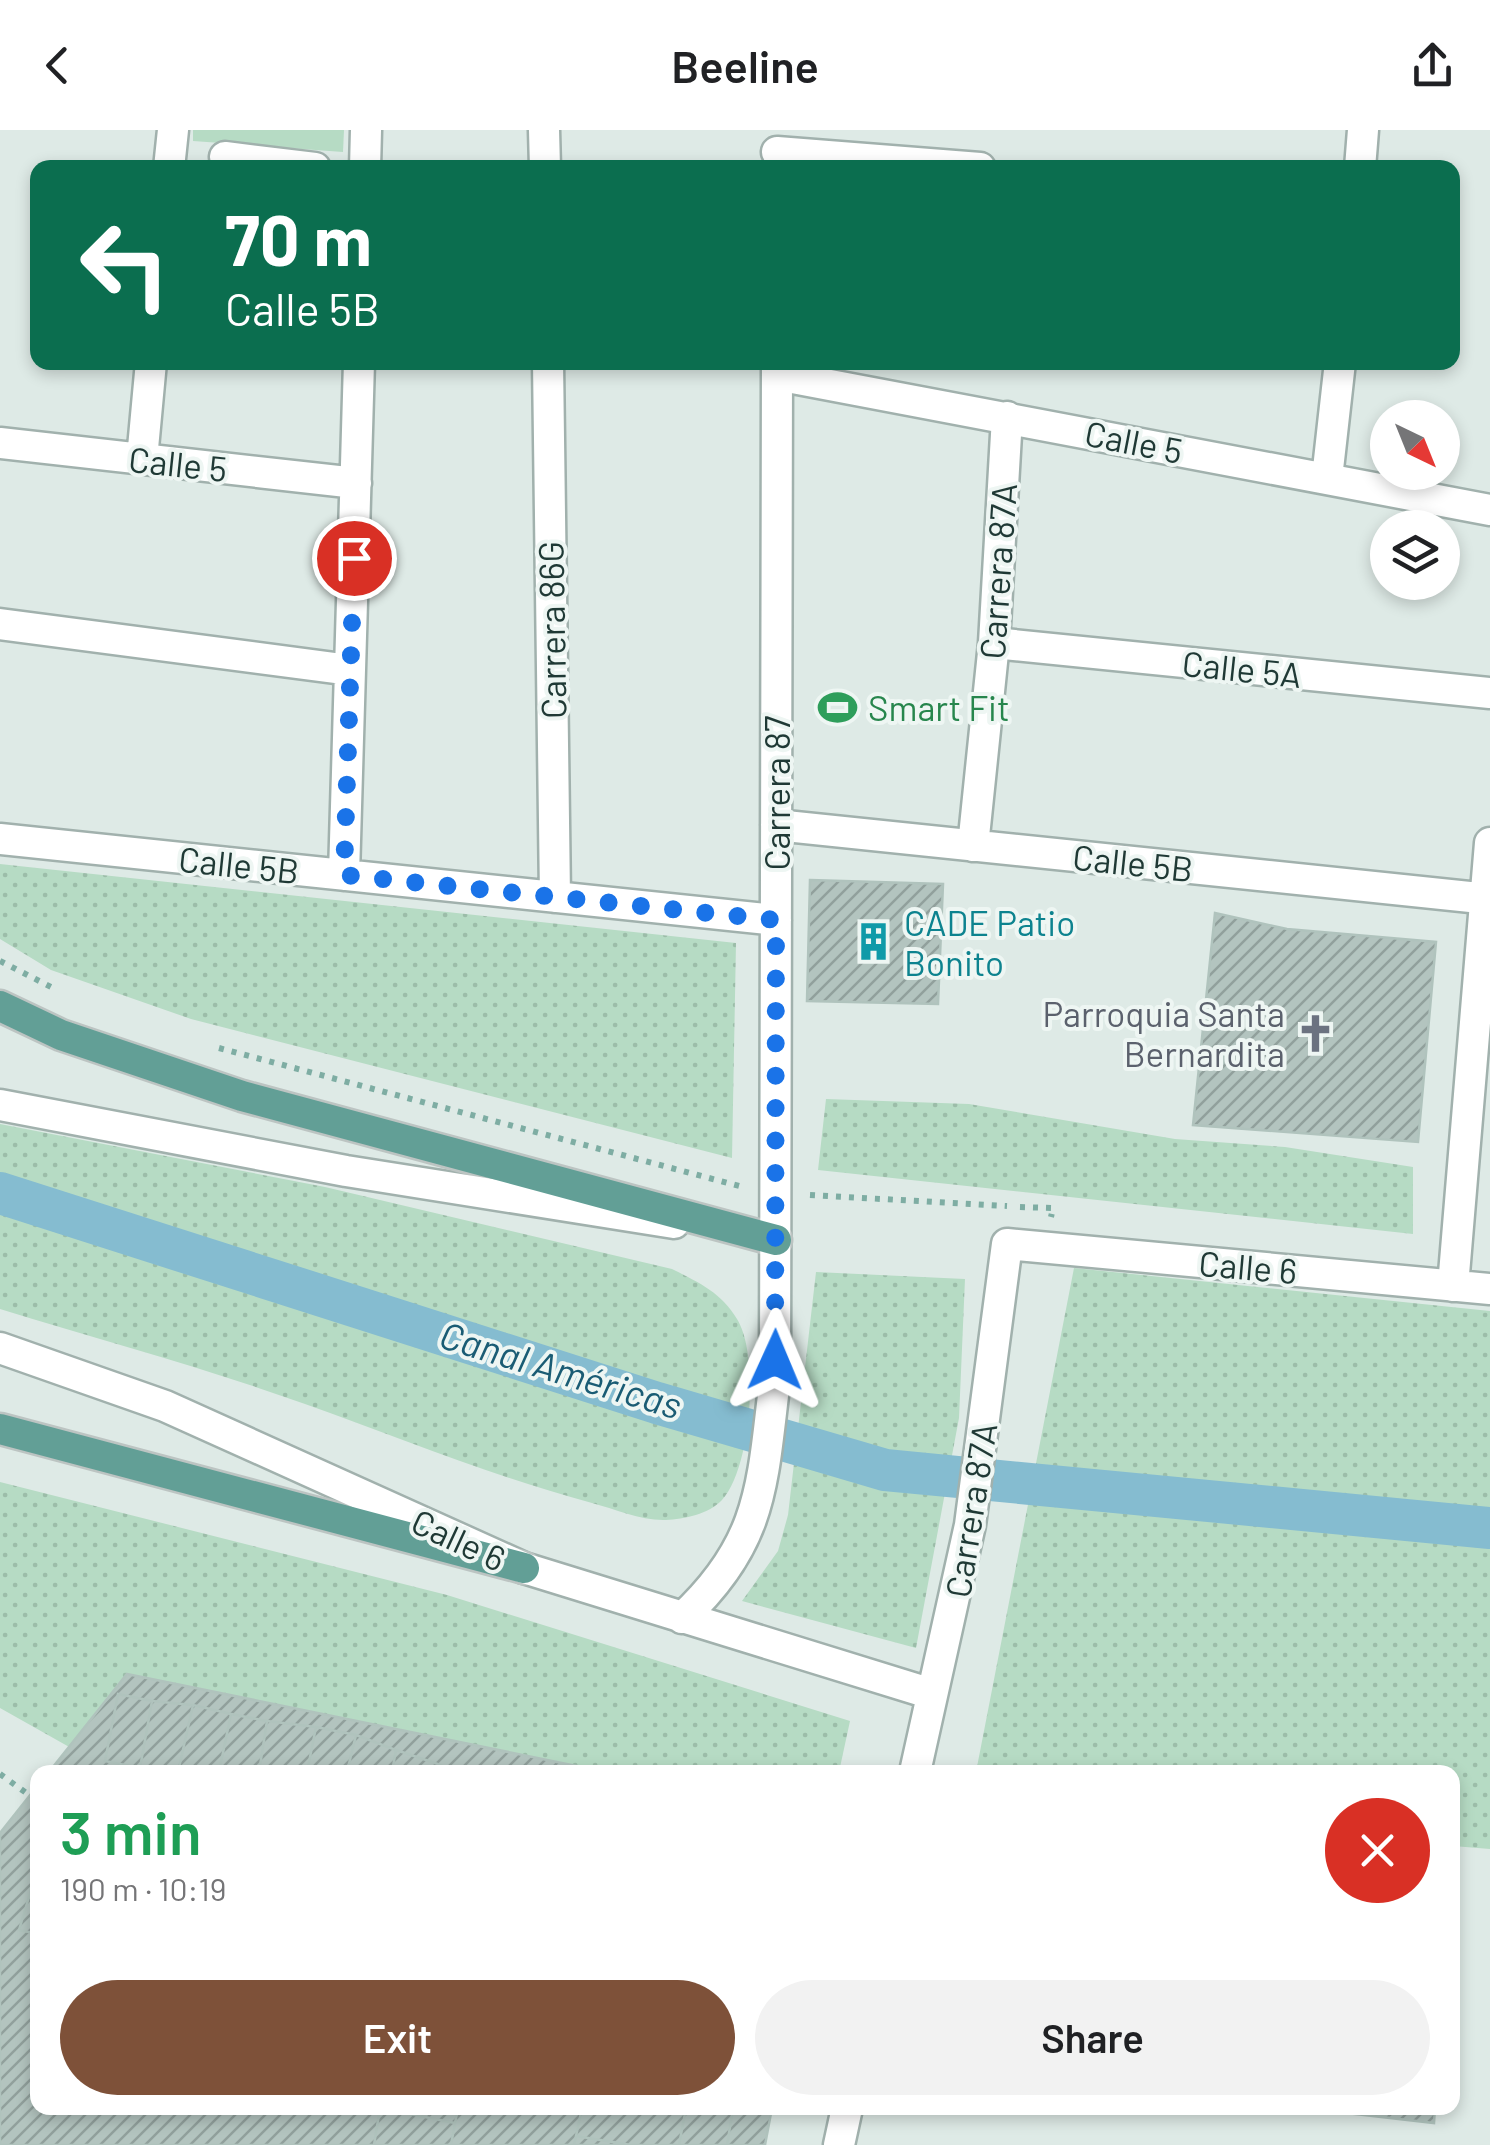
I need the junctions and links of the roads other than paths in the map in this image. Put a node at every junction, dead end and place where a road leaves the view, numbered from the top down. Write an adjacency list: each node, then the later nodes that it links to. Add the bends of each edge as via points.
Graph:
1 (173, 130): 7 (street)
2 (366, 130): 9 (street)
3 (544, 130): 10 (street)
4 (1363, 130): 12 (street)
5 (777, 150): 11 (street)
6 (225, 157): 8 (street)
7 (171, 160)
8 (250, 160)
9 (365, 160)
10 (545, 160)
11 (890, 160)
12 (1361, 160)
13 (151, 370): 21 (street)
14 (359, 370): 23 (street)
15 (548, 370): 34 (street, Carrera 86G)
16 (776, 370): 29 (street, Carrera 87)
17 (786, 370): 19 (street, Calle 5)
18 (1339, 370): 22 (street)
19 (1007, 416): 22 (street, Calle 5); 26 (street, Carrera 87A)
20 (0, 443): 21 (street, Calle 5)
21 (142, 459): 23 (street, Calle 5)
22 (1327, 478): 24 (street, Calle 5)
23 (356, 483): 27 (street)
24 (1490, 510)
25 (0, 624): 27 (street)
26 (994, 643): 28 (street, Calle 5A); 32 (street, Carrera 87A)
27 (350, 670): 33 (street)
28 (1490, 693)
29 (776, 825): 32 (street, Calle 5B); 36 (street, Carrera 87)
30 (0, 839): 33 (street, Calle 5B)
31 (1490, 843): 35 (street)
32 (973, 846): 35 (street, Calle 5B)
33 (344, 875): 34 (street, Calle 5B)
34 (555, 897): 36 (street, Calle 5B)
35 (1488, 899): 38 (street)
36 (776, 920): 40 (street, Carrera 87)
37 (0, 1006): 40 (main road, via 242,1096)
38 (1480, 1084): 42 (street)
39 (0, 1105): 40 (street, via 346,1171)
40 (776, 1240): 47 (street, Carrera 87, via 775,1379 762,1487 734,1560)
41 (1007, 1244): 42 (street, Calle 6); 48 (street, Carrera 87A, via 970,1525)
42 (1453, 1286): 43 (street, Calle 6)
43 (1490, 1289)
44 (0, 1348): 46 (street, Calle 6, via 165,1406)
45 (0, 1430): 46 (main road)
46 (524, 1568): 47 (street, Calle 6)
47 (682, 1618): 48 (street, Calle 6)
48 (932, 1694): 49 (street, Carrera 87A)
49 (917, 1765)
50 (845, 2115): 51 (street)
51 (839, 2145)

